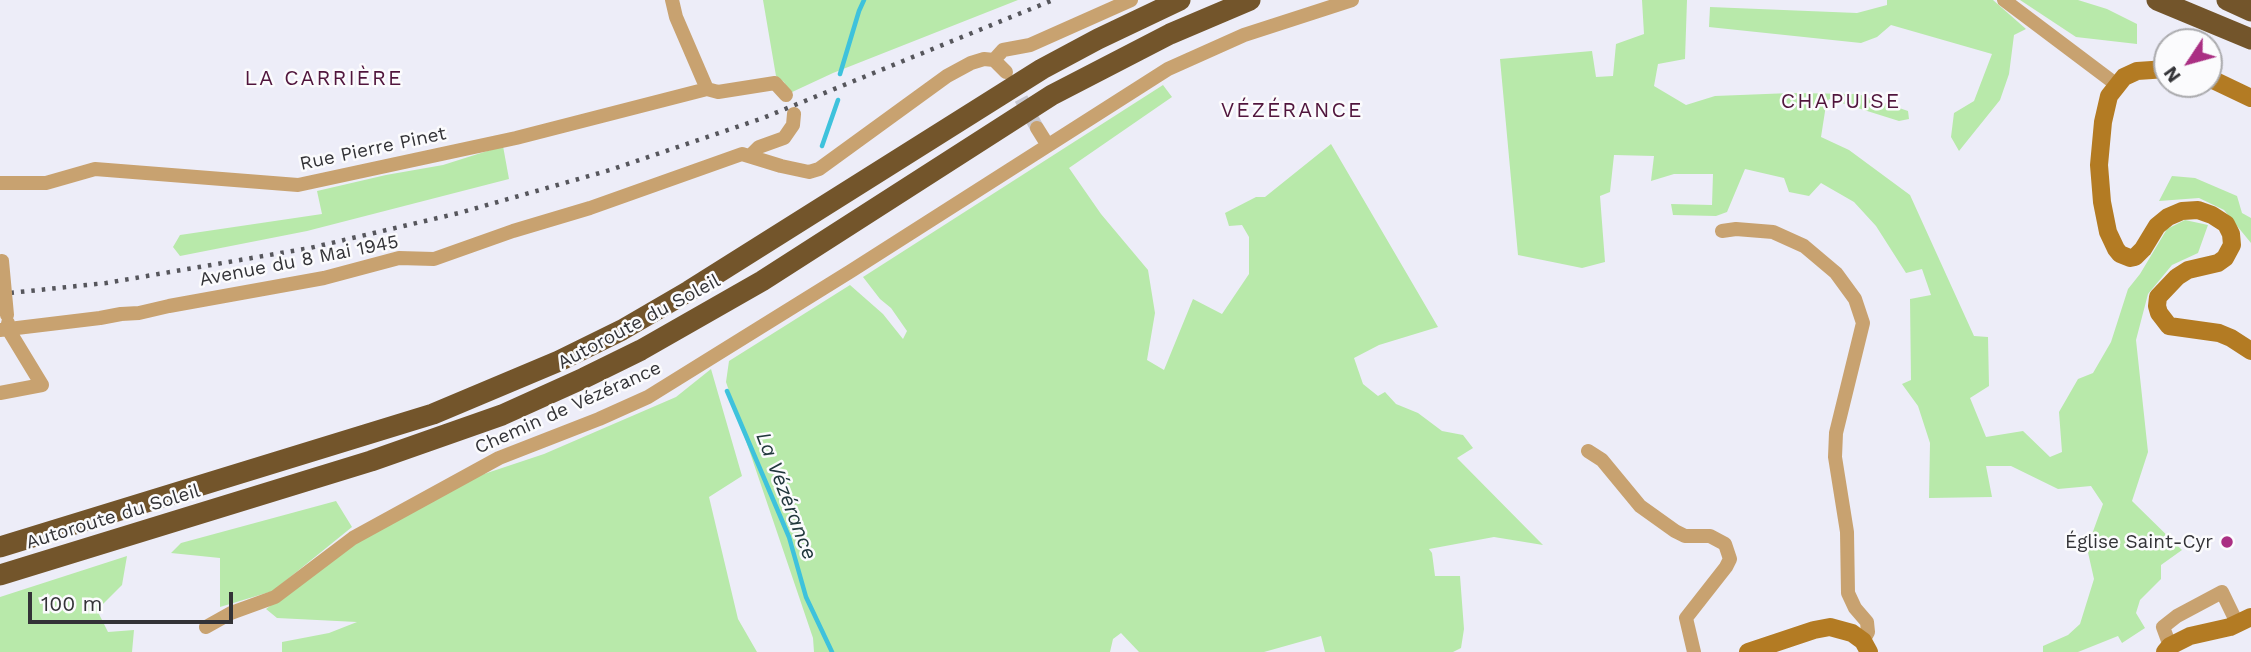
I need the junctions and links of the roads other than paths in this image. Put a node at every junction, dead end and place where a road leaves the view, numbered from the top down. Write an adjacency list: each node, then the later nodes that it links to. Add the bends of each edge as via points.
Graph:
1 (672, 0): 16 (street)
2 (1131, 0): 11 (street, via 1030,45 1003,50)
3 (1180, 0): 30 (highway, Autoroute du Soleil, via 1042,69 689,291 559,360 433,414)
4 (1250, 0): 31 (highway, Autoroute du Soleil, via 1170,34 1052,95 762,281 584,378 502,415 394,453)
5 (1352, 0): 21 (street, Chemin de Vézérance, via 1244,35 1168,69)
6 (2004, 0): 14 (street)
7 (2157, 0): 10 (highway)
8 (2227, 0): 9 (highway)
9 (2251, 11)
10 (2251, 39)
11 (994, 60): 13 (street); 22 (street, via 971,63 947,76 819,169 809,172)
12 (2153, 70): 14 (street, via 2137,71)
13 (1006, 72)
14 (2117, 85): 27 (street, via 2109,96 2103,122 2099,165 2108,232 2116,249 2135,257 2157,226 2182,211 2213,215 2231,234 2232,245 2225,258 2177,277 2158,296 2157,306 2169,326 2219,333)
15 (2223, 85): 18 (street)
16 (707, 89): 17 (street, Rue Pierre Pinet, via 718,92 775,83); 23 (street, Rue Pierre Pinet, via 516,138 298,185 95,169 46,183)
17 (786, 95)
18 (2251, 98)
19 (794, 114): 22 (street, via 785,138 759,147)
20 (1037, 128): 21 (street)
21 (1047, 144): 33 (street, Chemin de Vézérance, via 648,397 499,458 353,538 275,597)
22 (750, 156): 26 (street, Avenue du 8 Mai 1945, via 733,156 434,259 399,257 324,278 139,313)
23 (0, 183)
24 (1723, 231): 34 (street, via 1773,232 1804,246 1836,273 1855,299 1863,323 1836,433 1835,457 1847,532 1848,593 1867,622)
25 (1, 257): 26 (street, bridge)
26 (5, 324): 28 (street, via 42,385)
27 (2251, 351)
28 (0, 393)
29 (1588, 451): 36 (street, via 1602,460 1640,506 1675,531 1685,537 1710,536 1725,544 1730,559 1727,567 1686,618)
30 (0, 547)
31 (0, 575)
32 (2244, 621): 35 (street, via 2190,636); 35 (street, via 2222,592 2163,627)
33 (206, 626)
34 (1866, 646): 37 (street, via 1852,633 1830,627)
35 (2167, 649)
36 (1694, 652)
37 (1748, 652)

